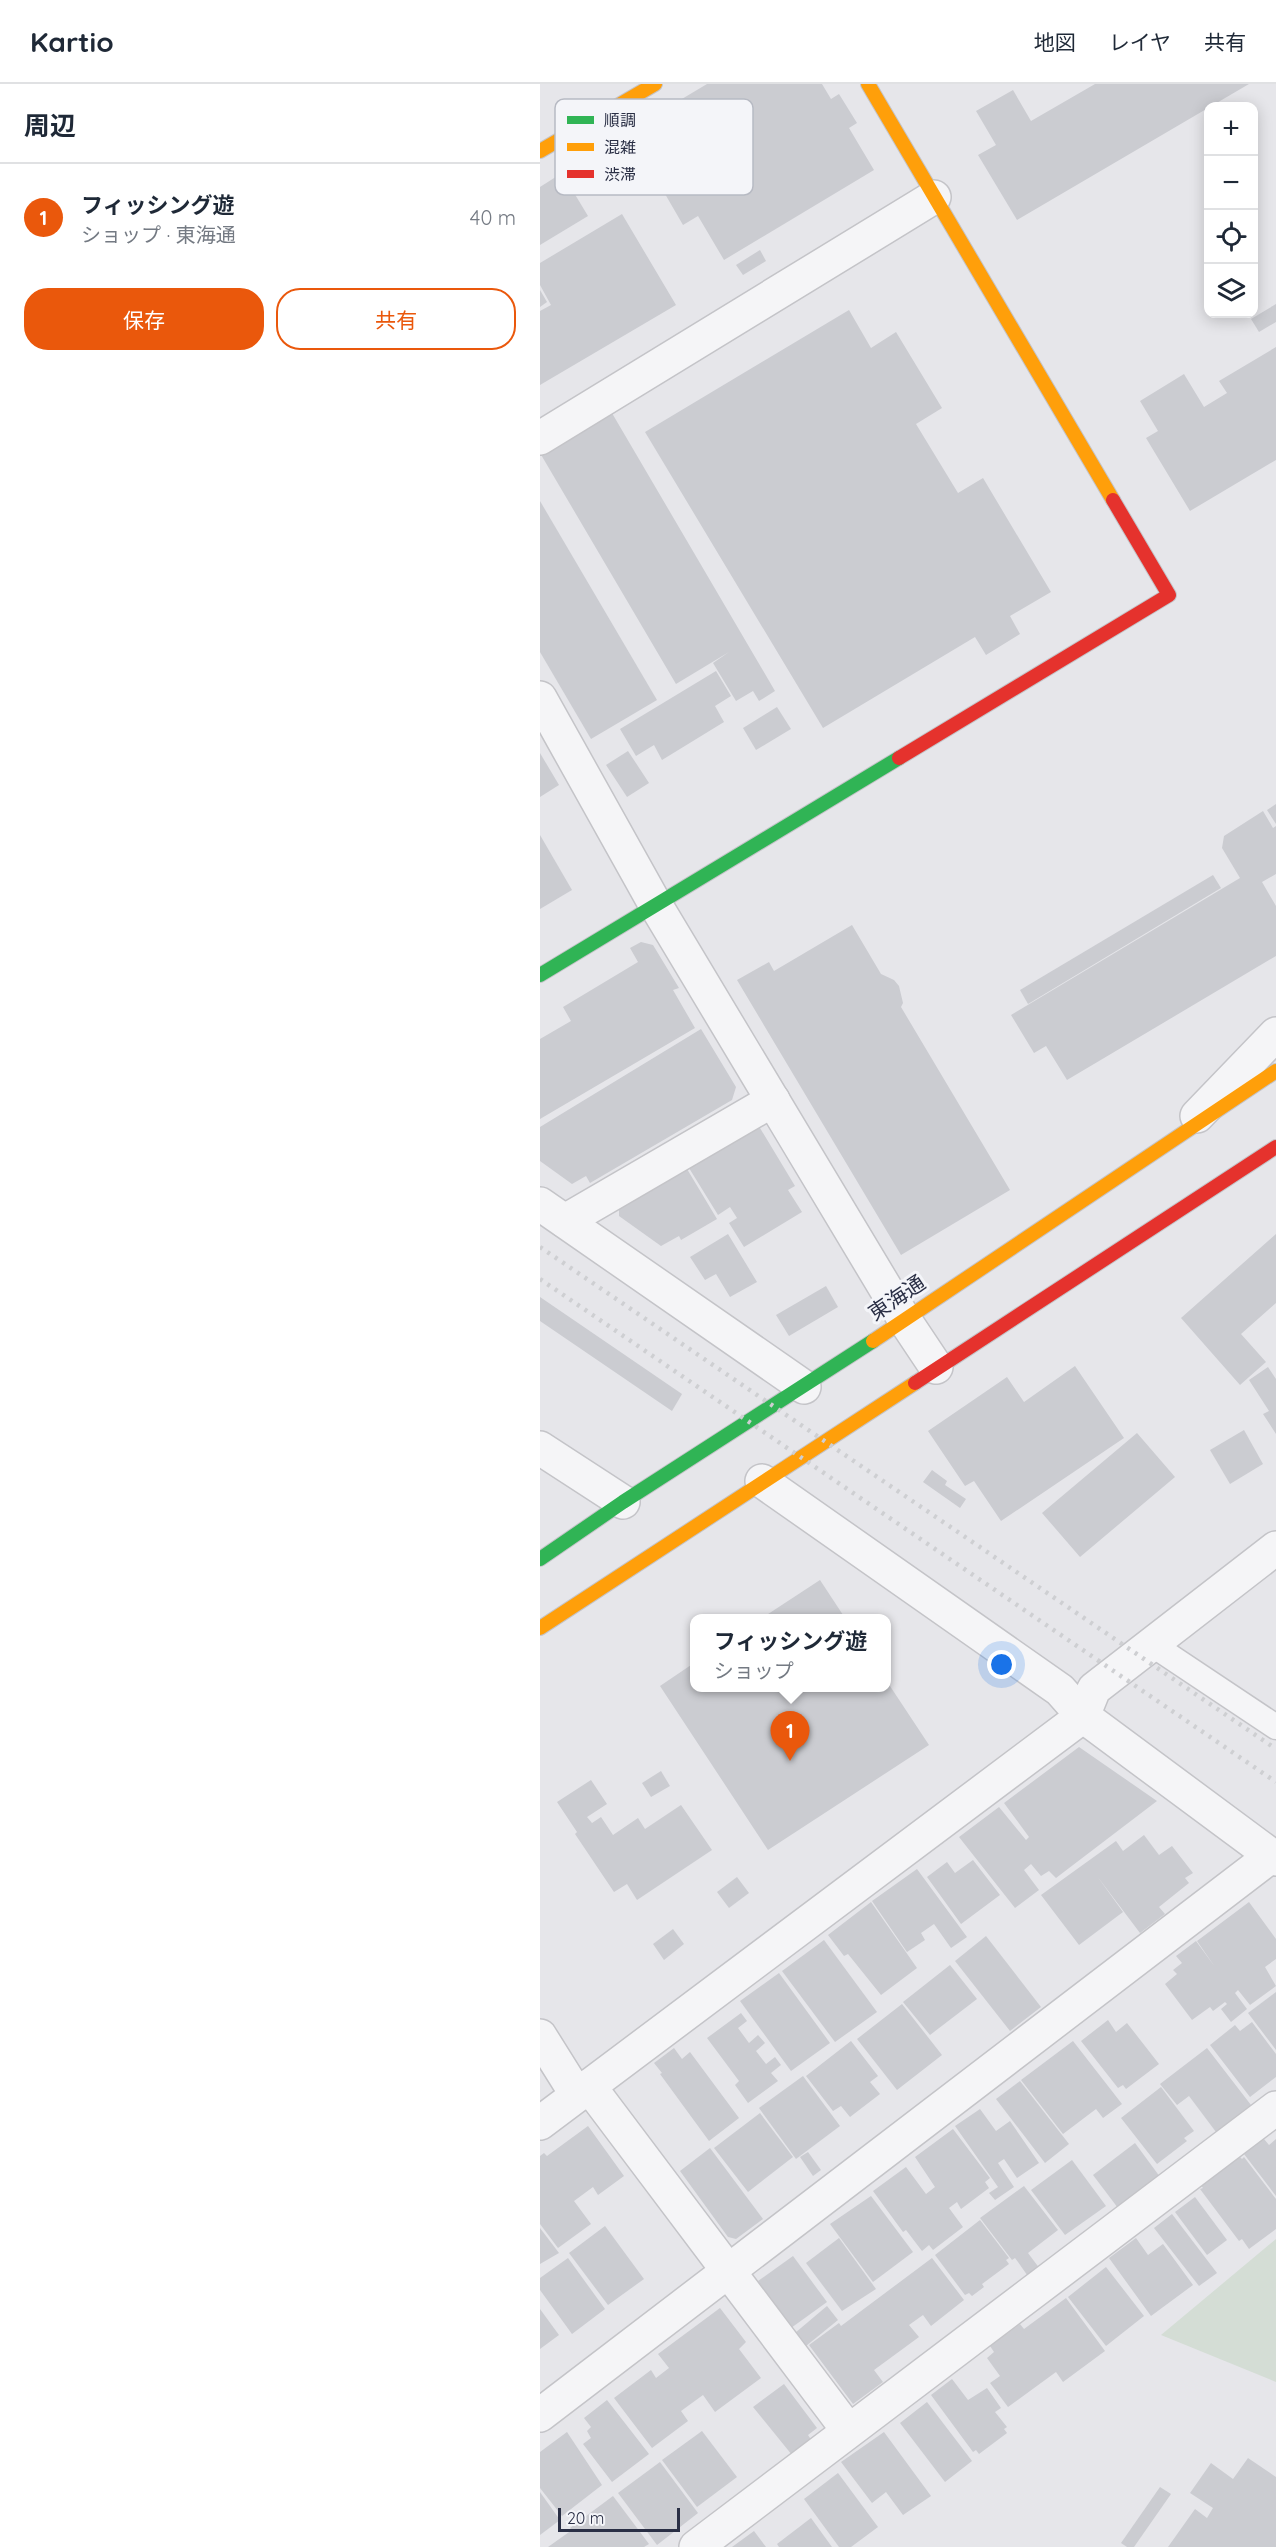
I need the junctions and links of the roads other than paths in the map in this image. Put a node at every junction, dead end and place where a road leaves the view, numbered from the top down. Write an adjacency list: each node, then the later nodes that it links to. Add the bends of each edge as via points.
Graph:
1 (655, 84): 3 (main road)
2 (868, 84): 6 (main road)
3 (629, 99)
4 (555, 141): 5 (main road)
5 (540, 150)
6 (934, 197): 7 (street); 9 (main road, via 1169,595)
7 (540, 438)
8 (540, 698): 9 (street)
9 (655, 904): 10 (main road); 13 (street)
10 (540, 975)
11 (1276, 1034): 14 (street)
12 (1276, 1071): 14 (main road, 東海通)
13 (773, 1100): 18 (street); 19 (street)
14 (1182, 1133): 19 (main road, 東海通)
15 (1276, 1147): 17 (main road)
16 (1276, 1159): 17 (street)
17 (1217, 1187): 20 (main road)
18 (553, 1212): 21 (street)
19 (903, 1319): 20 (street); 21 (main road, 東海通)
20 (936, 1367): 23 (main road)
21 (804, 1387): 24 (main road, 東海通)
22 (540, 1448): 24 (street)
23 (762, 1481): 27 (main road); 29 (street, via 1060,1690)
24 (623, 1502): 26 (main road, 東海通)
25 (1276, 1548): 28 (street)
26 (540, 1559)
27 (540, 1628)
28 (1150, 1643): 29 (street, via 1094,1689); 30 (lane)
29 (1083, 1716): 31 (street); 33 (street)
30 (1276, 1727)
31 (1274, 1858): 36 (street)
32 (540, 2036): 33 (street)
33 (583, 2090): 35 (street); 36 (street)
34 (1276, 2108): 38 (street)
35 (540, 2123)
36 (728, 2272): 37 (street); 38 (street)
37 (540, 2415)
38 (848, 2430): 39 (street)
39 (696, 2547)

